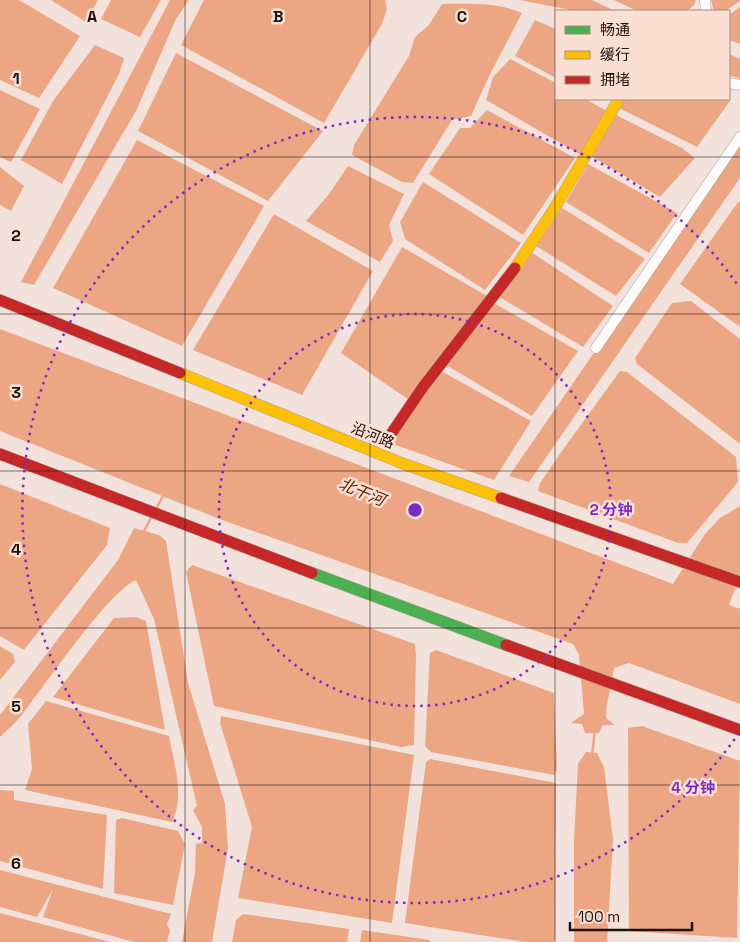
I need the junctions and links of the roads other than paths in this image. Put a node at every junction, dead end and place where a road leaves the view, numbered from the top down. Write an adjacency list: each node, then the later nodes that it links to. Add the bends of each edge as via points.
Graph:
1 (617, 100): 5 (street, via 531,245 408,407)
2 (740, 137): 4 (street)
3 (0, 300): 7 (street, 沿河路, via 404,464)
4 (596, 348)
5 (390, 437)
6 (0, 454): 8 (street, via 419,614)
7 (740, 582)
8 (740, 730)

